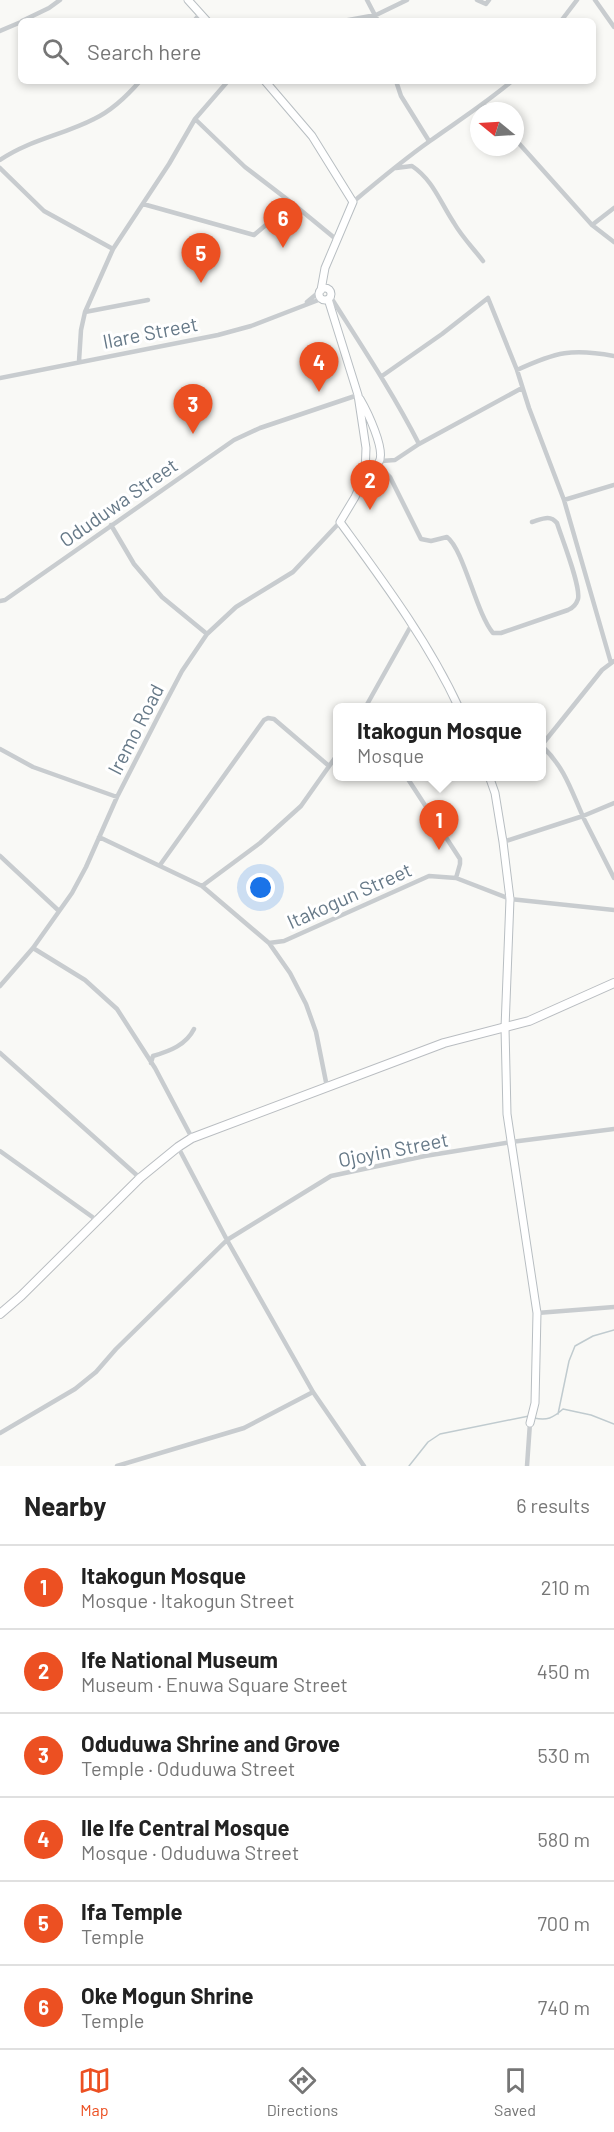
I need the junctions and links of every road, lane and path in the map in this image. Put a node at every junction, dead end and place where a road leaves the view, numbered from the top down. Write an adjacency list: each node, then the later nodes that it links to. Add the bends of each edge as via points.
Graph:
1 (60, 0): 11 (street)
2 (188, 0): 9 (street)
3 (368, 0): 10 (street)
4 (407, 0): 10 (street)
5 (477, 0): 6 (street, via 486,4)
6 (489, 0)
7 (577, 0): 16 (street)
8 (595, 0): 18 (street)
9 (200, 14): 12 (street); 13 (street)
10 (376, 15): 14 (street); 15 (street)
11 (29, 18)
12 (197, 18)
13 (204, 18)
14 (360, 18)
15 (377, 18)
16 (563, 18)
17 (18, 23): 19 (street)
18 (614, 27)
19 (0, 32)
20 (137, 84): 30 (street, via 123,100 95,119 17,148)
21 (225, 84): 27 (street)
22 (268, 84): 33 (street, via 312,136)
23 (397, 84): 28 (street)
24 (508, 84): 25 (street)
25 (487, 102)
26 (470, 114): 28 (street)
27 (195, 119): 34 (street, via 245,167); 35 (street)
28 (429, 141): 32 (street)
29 (524, 149): 37 (street)
30 (0, 160)
31 (0, 168): 40 (street, via 44,211)
32 (393, 169): 33 (street); 41 (street, via 412,166 424,174 454,225)
33 (353, 202): 38 (street)
34 (292, 203): 35 (street, via 254,235); 38 (street)
35 (143, 204): 40 (street)
36 (614, 207): 37 (street)
37 (592, 225): 39 (street)
38 (337, 240): 42 (street, via 325,268)
39 (614, 242)
40 (113, 249): 44 (street)
41 (483, 261)
42 (324, 295): 46 (street, Ilare Street, via 251,326 218,335); 48 (street); 51 (street)
43 (148, 300): 44 (street)
44 (85, 312): 46 (street)
45 (614, 356): 47 (street, via 566,351)
46 (79, 361): 49 (street, Ilare Street)
47 (517, 370): 48 (street, via 488,298); 50 (street)
48 (382, 376): 53 (street)
49 (0, 378)
50 (522, 388): 53 (street); 58 (street)
51 (358, 394): 52 (street); 54 (street); 61 (street, Oduduwa Street, via 234,440)
52 (379, 444): 54 (street); 55 (street)
53 (419, 444): 55 (street, via 395,460)
54 (366, 448): 56 (street)
55 (379, 463): 56 (street); 60 (street, via 421,539 447,537 453,543 493,633 568,610 578,599 557,523 547,517)
56 (365, 475): 59 (street)
57 (614, 485): 58 (street)
58 (564, 500): 65 (street)
59 (340, 522): 63 (street); 64 (street, Iremo Road, via 292,572 236,607)
60 (532, 522)
61 (111, 525): 62 (street, Oduduwa Street); 64 (street, via 134,564 162,597)
62 (0, 601)
63 (412, 624): 66 (street); 67 (street)
64 (207, 634): 75 (street, Iremo Road, via 182,671)
65 (613, 662): 68 (street)
66 (368, 703)
67 (456, 703)
68 (546, 740)
69 (0, 749): 75 (street, via 33,767)
70 (546, 750): 77 (street, via 572,788)
71 (333, 760): 72 (street)
72 (329, 766): 81 (street, via 274,719 264,720); 84 (street, via 301,806 280,826)
73 (409, 781): 82 (street, via 460,859)
74 (490, 781): 79 (street)
75 (117, 797): 78 (street, Iremo Road)
76 (614, 803): 77 (street)
77 (583, 816): 79 (street); 83 (street)
78 (99, 837): 81 (street); 87 (street, Iremo Road)
79 (503, 842): 85 (street)
80 (0, 856): 87 (street)
81 (160, 865): 84 (street)
82 (456, 878): 85 (street, Itakogun Street); 88 (street, Itakogun Street, via 429,876 284,941)
83 (614, 878)
84 (202, 886): 88 (street)
85 (510, 899): 86 (street, Itakogun Street); 92 (street)
86 (614, 910)
87 (59, 911): 89 (street, Iremo Road)
88 (269, 943): 96 (street, via 306,1004)
89 (33, 948): 91 (street, Iremo Road); 95 (street, via 109,1000)
90 (614, 983): 92 (main road)
91 (0, 986)
92 (505, 1028): 96 (main road, via 444,1043); 99 (street)
93 (194, 1029): 95 (street, via 185,1042 153,1056)
94 (0, 1053): 102 (street)
95 (152, 1063): 98 (street)
96 (327, 1087): 98 (main road)
97 (614, 1129): 99 (street, Ojoyin Street)
98 (192, 1138): 100 (main road)
99 (511, 1142): 104 (street, Ojoyin Street, via 331,1176); 106 (street)
100 (178, 1147): 102 (main road); 104 (street)
101 (0, 1151): 103 (street)
102 (140, 1178): 103 (main road)
103 (98, 1221): 107 (main road)
104 (227, 1240): 108 (street); 110 (street, Ojoyin Street, via 96,1372 75,1389)
105 (614, 1307): 106 (street)
106 (537, 1313): 109 (street, via 534,1412)
107 (0, 1314)
108 (313, 1392): 111 (street, via 244,1428); 112 (street)
109 (530, 1423): 113 (street)
110 (0, 1433)
111 (117, 1466)
112 (364, 1466)
113 (527, 1466)

